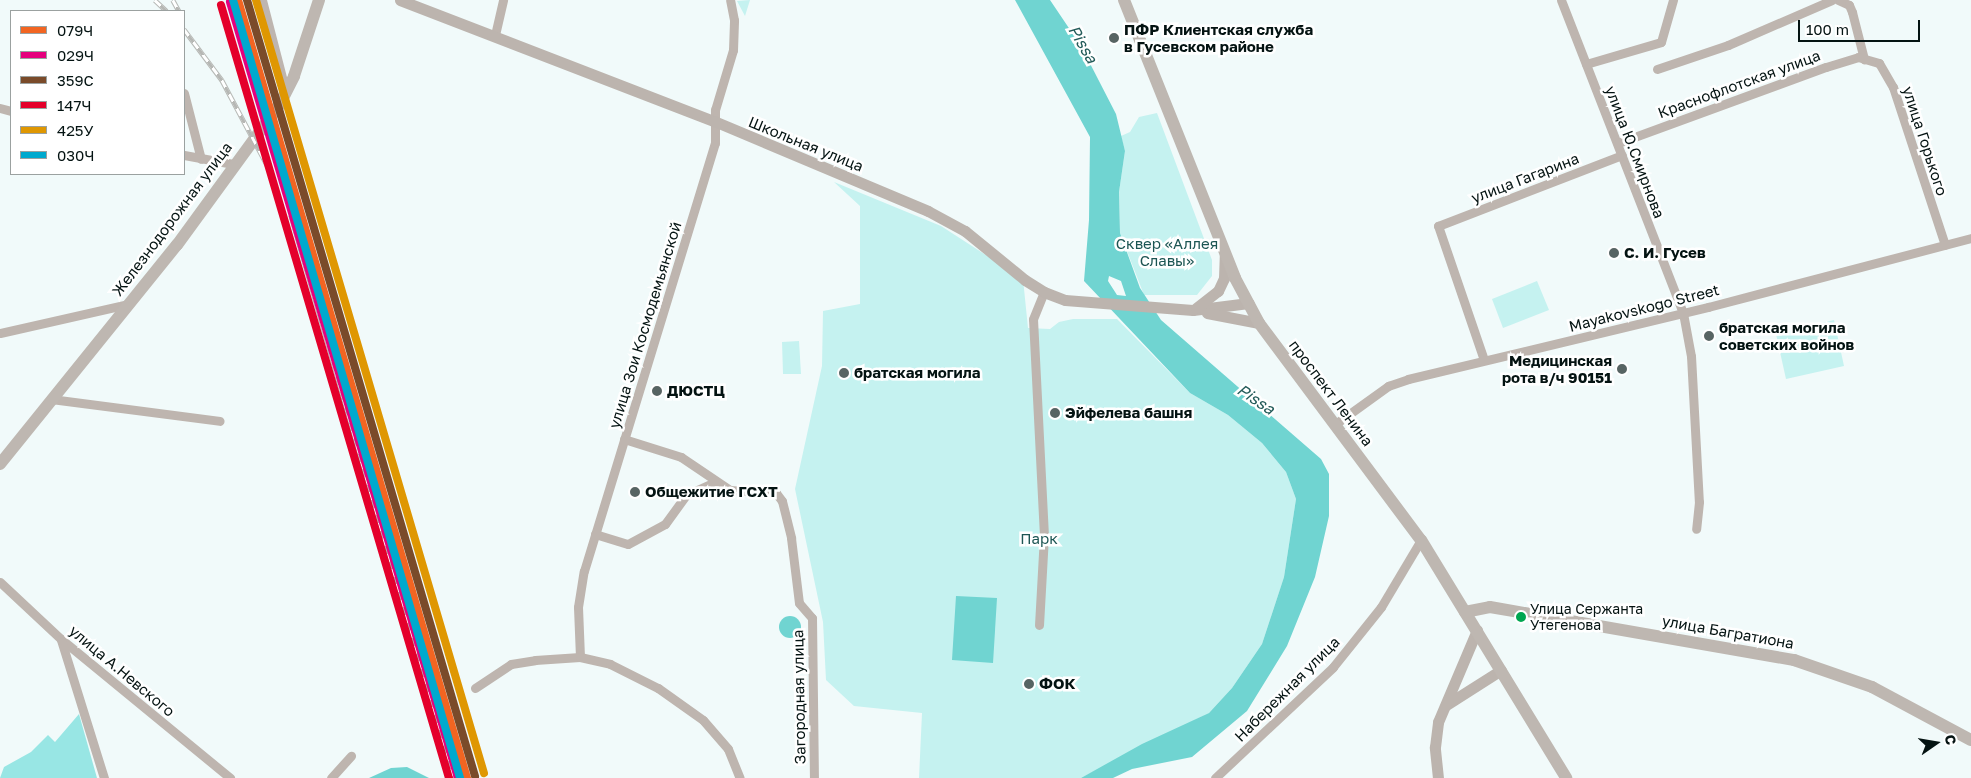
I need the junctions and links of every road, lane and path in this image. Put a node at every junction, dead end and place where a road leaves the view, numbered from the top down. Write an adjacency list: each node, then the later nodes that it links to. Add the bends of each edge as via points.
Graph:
1 (262, 0): 15 (street)
2 (319, 0): 15 (main road, Железнодорожная улица)
3 (400, 0): 11 (main road, Школьная улица)
4 (503, 0): 11 (street)
5 (730, 0): 17 (street, улица Зои Космодемьянской, via 734,20 733,50)
6 (1124, 0): 25 (main road, проспект Ленина)
7 (1561, 0): 13 (street, улица Ю.Смирнова)
8 (1673, 0): 13 (street, via 1661,42)
9 (1832, 0): 14 (street, via 1728,45)
10 (1838, 0): 12 (street, via 1849,5)
11 (495, 35): 17 (main road, Школьная улица)
12 (1864, 58): 18 (street, Краснофлотская улица, via 1826,67); 24 (street, улица Горького, via 1879,63 1893,87)
13 (1586, 64): 18 (street, улица Ю.Смирнова)
14 (1657, 69)
15 (286, 93): 22 (main road, Железнодорожная улица)
16 (185, 97): 21 (street)
17 (714, 121): 26 (main road, Школьная улица, via 928,210 965,231); 37 (street, улица Зои Космодемьянской, via 715,144)
18 (1618, 143): 20 (street, улица Ю.Смирнова)
19 (185, 155): 21 (street)
20 (1622, 155): 30 (street, улица Ю.Смирнова); 33 (street, улица Гагарина, via 1438,226)
21 (201, 159): 22 (street)
22 (233, 164): 28 (main road, Железнодорожная улица, via 177,245)
23 (1971, 238): 24 (street, Mayakovskogo Street)
24 (1945, 244): 30 (street, Mayakovskogo Street)
25 (1225, 252): 27 (main road, проспект Ленина); 29 (main road, via 1224,278 1218,291)
26 (1044, 292): 29 (main road, Школьная улица, via 1066,300 1090,303); 45 (street, via 1033,320 1044,536)
27 (1249, 303): 29 (main road, Школьная улица); 31 (main road, проспект Ленина)
28 (129, 304): 32 (street); 34 (main road, Железнодорожная улица)
29 (1193, 310): 31 (main road, Школьная улица)
30 (1683, 313): 33 (street, Mayakovskogo Street); 40 (street, улица Ю.Смирнова, via 1691,356 1699,502)
31 (1259, 323): 36 (main road, проспект Ленина)
32 (0, 333)
33 (1484, 360): 36 (street, Mayakovskogo Street, via 1388,386)
34 (51, 399): 35 (street); 38 (main road, Железнодорожная улица)
35 (220, 422)
36 (1334, 425): 42 (main road, проспект Ленина)
37 (624, 439): 39 (street, via 681,457); 41 (street, улица Зои Космодемьянской)
38 (0, 464)
39 (715, 482): 41 (street, via 686,495 665,524 628,544); 58 (street, Загородная улица, via 730,490 776,493 782,501 791,538 799,603 812,618)
40 (1696, 529)
41 (595, 534): 48 (street, улица Зои Космодемьянской, via 578,607)
42 (1421, 540): 44 (main road, проспект Ленина); 59 (street, Набережная улица, via 1381,607 1333,667)
43 (0, 582): 47 (street, улица А.Невского)
44 (1465, 612): 46 (main road, проспект Ленина); 52 (main road, улица Багратиона, via 1490,607 1794,660 1872,687)
45 (1039, 624)
46 (1477, 630): 49 (main road, проспект Ленина); 51 (main road)
47 (61, 640): 54 (street); 55 (street, улица А.Невского)
48 (580, 658): 50 (street, via 511,664); 57 (street, via 618,668 658,688 703,720 728,749)
49 (1501, 670): 51 (main road); 61 (main road, проспект Ленина)
50 (475, 688)
51 (1446, 704): 60 (main road, via 1436,736)
52 (1971, 740)
53 (351, 756): 56 (street)
54 (104, 778)
55 (230, 778)
56 (331, 778)
57 (740, 778)
58 (814, 778)
59 (1215, 778)
60 (1438, 778)
61 (1566, 778)

